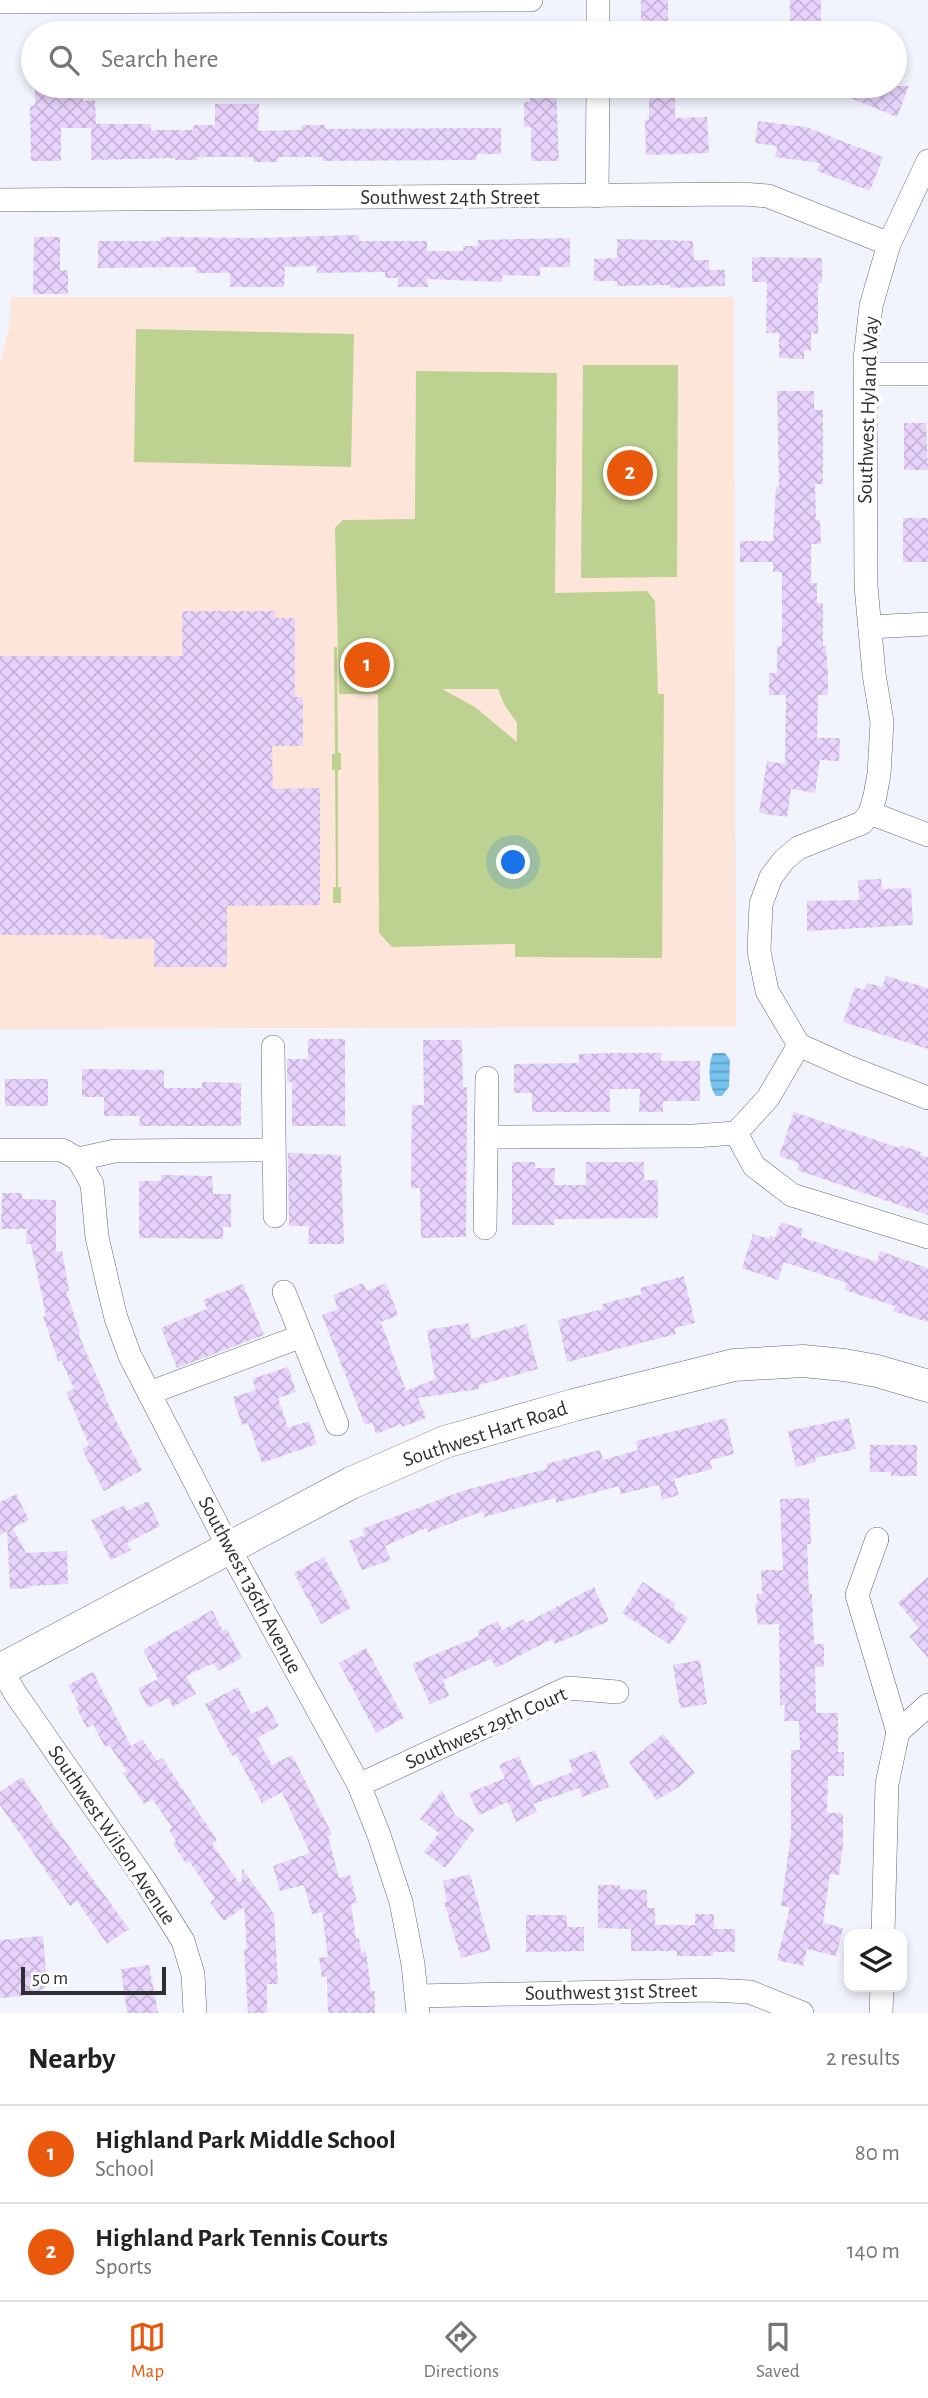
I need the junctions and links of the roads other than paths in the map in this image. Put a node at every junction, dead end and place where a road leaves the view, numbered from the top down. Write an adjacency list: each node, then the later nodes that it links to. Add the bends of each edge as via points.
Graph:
1 (531, 0): 3 (street)
2 (598, 0): 4 (street)
3 (0, 2)
4 (598, 21)
5 (598, 98): 7 (street)
6 (928, 161): 9 (street, Southwest Hyland Way)
7 (597, 195): 8 (street, Southwest 24th Street); 9 (street, Southwest 24th Street, via 768,195)
8 (0, 200)
9 (890, 244): 10 (street, Southwest Hyland Way, via 871,306)
10 (866, 373): 11 (street); 13 (street, Southwest Hyland Way, via 864,539)
11 (928, 373)
12 (928, 624): 13 (street)
13 (870, 627): 14 (street, Southwest Hyland Way, via 882,722 879,774)
14 (870, 813): 15 (street); 16 (street, via 850,829 798,848 765,889 759,951 767,991)
15 (928, 835)
16 (799, 1045): 19 (street); 20 (street, via 768,1098)
17 (273, 1047): 23 (street)
18 (487, 1078): 21 (street)
19 (928, 1098)
20 (736, 1133): 21 (street); 27 (street, via 754,1166 792,1195)
21 (486, 1137): 26 (street)
22 (0, 1150): 24 (street, via 62,1150)
23 (273, 1150): 24 (street, via 115,1151); 25 (street)
24 (78, 1160): 31 (street, Southwest 136th Avenue, via 92,1184 97,1237 116,1318)
25 (275, 1216)
26 (485, 1228)
27 (928, 1237)
28 (284, 1293): 29 (street)
29 (302, 1336): 31 (street); 32 (street)
30 (928, 1386): 34 (street, Southwest Hart Road, via 844,1365 803,1361 734,1365 446,1442 351,1483)
31 (149, 1394): 34 (street, Southwest 136th Avenue)
32 (337, 1424)
33 (877, 1539): 38 (street, via 857,1595)
34 (229, 1548): 35 (street, Southwest Hart Road); 39 (street, Southwest 136th Avenue)
35 (0, 1669): 43 (street, Southwest Wilson Avenue, via 183,1941 193,1974)
36 (617, 1692): 39 (street, Southwest 29th Court, via 568,1688)
37 (928, 1705): 38 (street)
38 (898, 1732): 40 (street, via 887,1784)
39 (359, 1785): 42 (street, Southwest 136th Avenue, via 401,1902)
40 (883, 1929)
41 (882, 1992): 45 (street)
42 (418, 2004): 44 (street, Southwest 31st Street, via 710,1990 750,1992)
43 (195, 2013)
44 (802, 2013)
45 (881, 2013)

